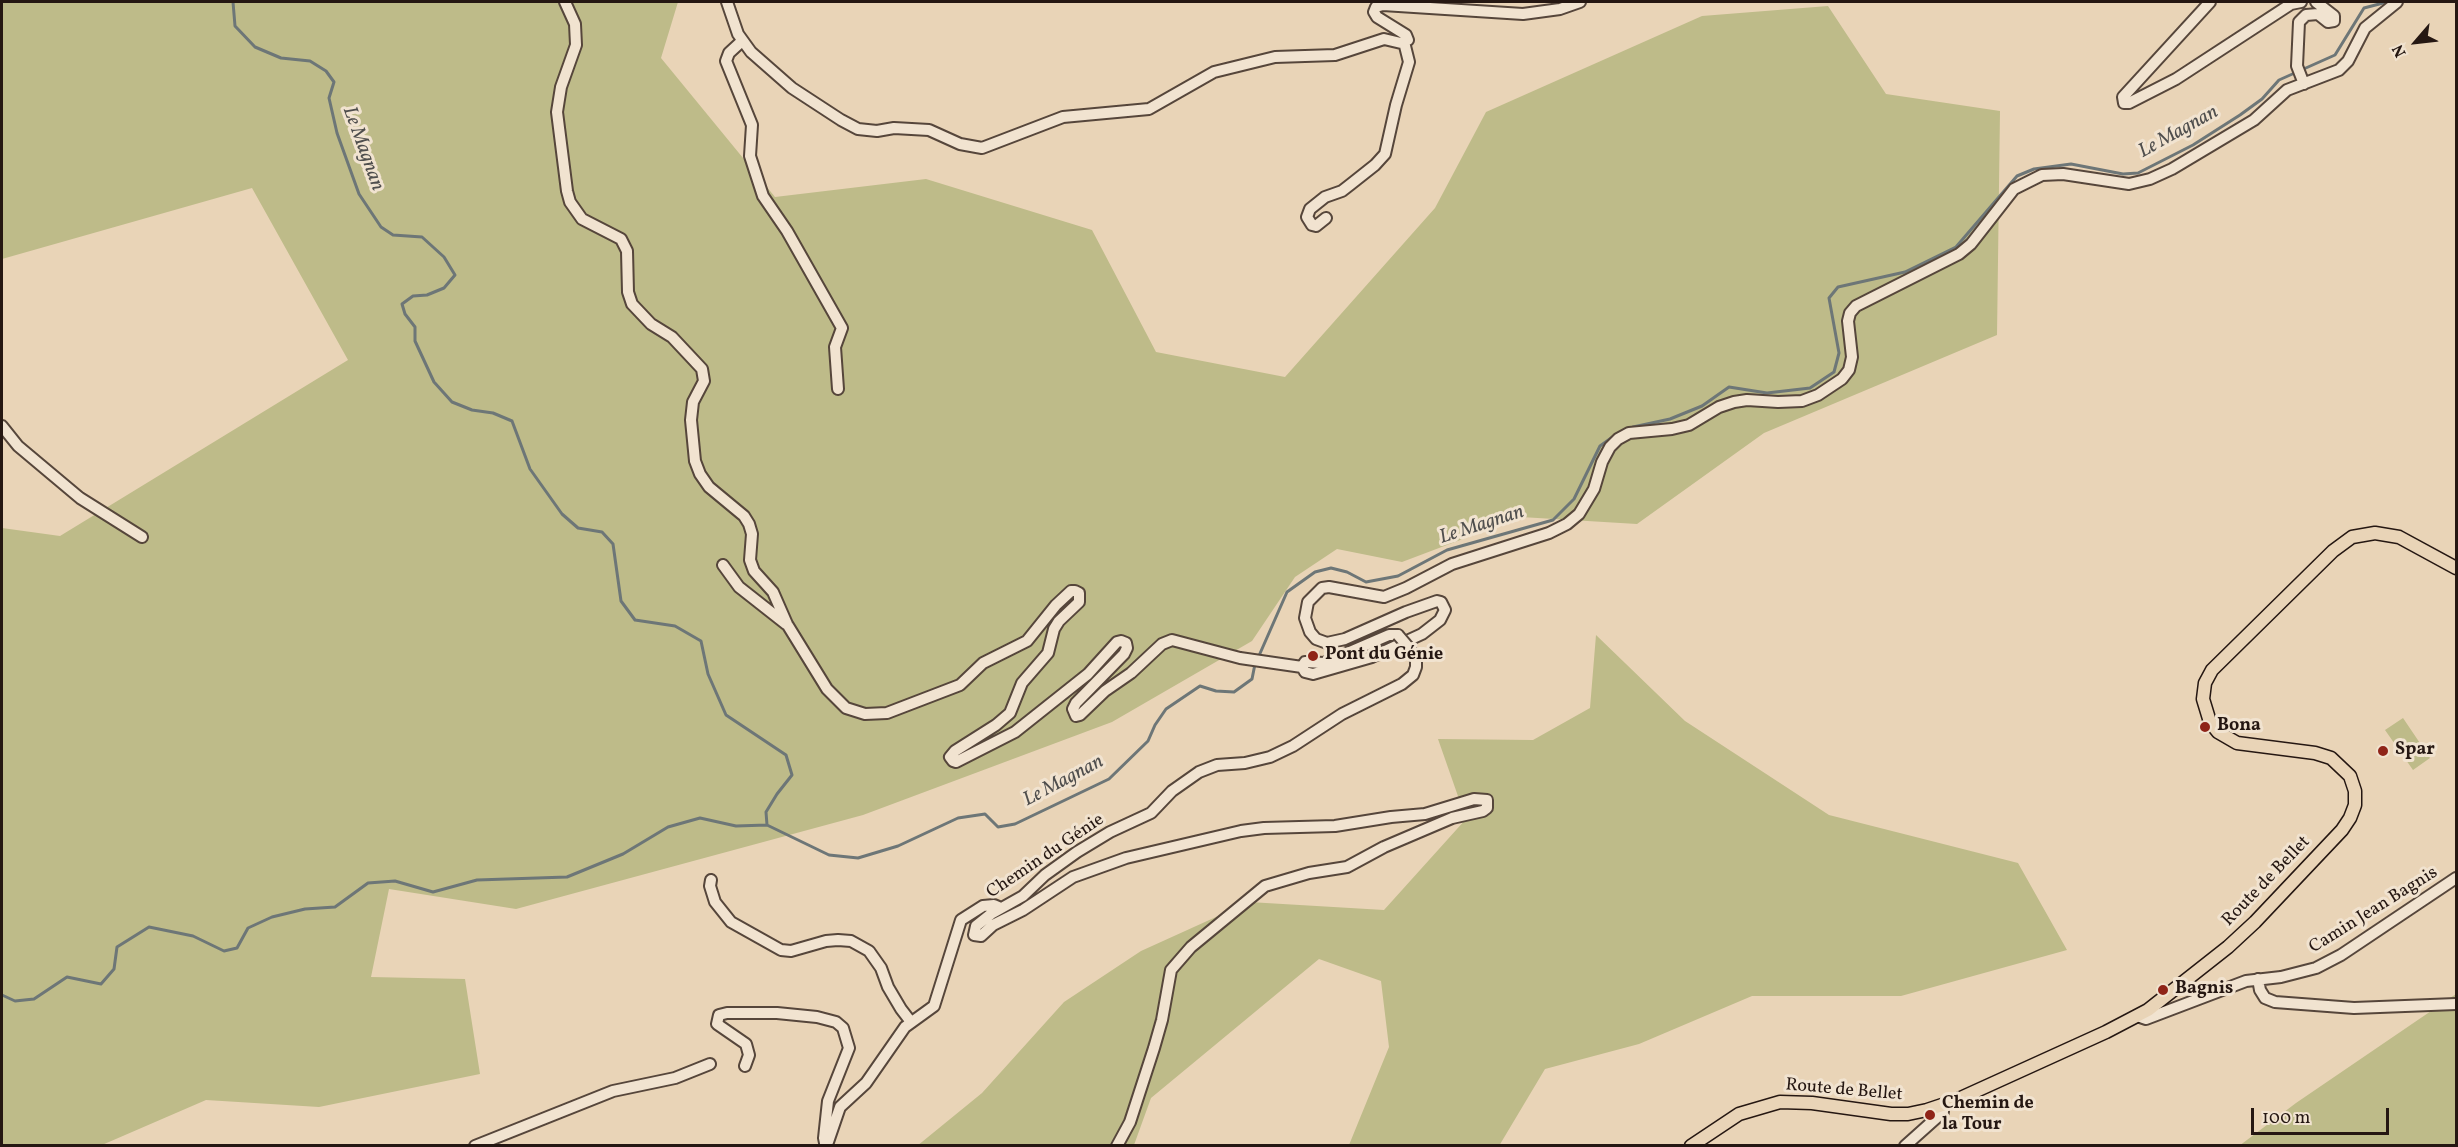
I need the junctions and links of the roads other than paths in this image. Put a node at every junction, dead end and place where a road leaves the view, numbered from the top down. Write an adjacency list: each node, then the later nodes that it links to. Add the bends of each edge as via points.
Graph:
1 (566, 2): 17 (street, Chemin du Génie, via 575,24 576,45 557,112 570,202 590,225 621,239 627,251 632,304 651,324 672,337 702,369 704,381 693,402 691,420 695,461 709,487 749,524 753,534 750,560 759,579 780,603)
2 (727, 2): 8 (street)
3 (1580, 2): 9 (street, via 1523,15 1376,7 1377,17 1406,35 1408,40)
4 (2210, 2): 5 (street, via 2123,97 2124,103 2175,79 2291,4)
5 (2301, 2)
6 (2316, 2): 10 (street, via 2334,16 2334,21 2328,22 2318,14 2306,15 2299,22)
7 (2397, 2): 10 (street, via 2365,28 2339,70)
8 (742, 41): 9 (street, via 792,88 858,129 929,130 960,144 982,148 1063,117 1149,109 1214,72 1275,57 1335,55 1384,39); 12 (street, via 726,61 752,126 750,156 763,196 842,327 836,347)
9 (1404, 42): 11 (street, via 1409,62 1387,148 1375,165 1342,190 1325,197 1310,209 1307,217 1316,226)
10 (2301, 76): 18 (street, via 2254,120 2150,179 2129,184 2053,174 2014,189 1959,254 1856,306 1848,321 1852,357 1849,370 1818,395 1778,402 1734,402 1689,425 1629,433 1610,447 1594,489 1579,514 1567,524 1452,564 1384,597 1322,588 1308,602 1305,618 1316,639 1327,643 1437,601 1445,610 1440,620 1422,634 1372,657 1313,674)
11 (1326, 218)
12 (838, 390)
13 (2, 426): 14 (street, via 18,446 80,498)
14 (142, 537)
15 (723, 565): 17 (street, via 739,586)
16 (2457, 568): 24 (main road, Route de Bellet, via 2399,537 2375,532 2352,537 2212,670 2203,699 2210,722 2218,732 2237,743 2331,758 2350,776 2355,805 2342,830 2254,922 2172,992)
17 (787, 624): 18 (street, Chemin du Génie, via 836,700 856,712 875,715 965,682 983,663 1027,641 1071,591 1079,593 1079,602 1054,629 1048,653 1022,683 1010,713 951,754 956,762 1015,732 1088,674 1117,642 1126,643 1124,654 1076,703 1076,716 1162,644 1172,640 1240,658)
18 (1302, 667): 21 (street, Chemin du Génie, bridge, via 1305,662 1324,663 1389,635 1398,636 1416,660 1413,675 1402,684 1342,714 1293,746 1245,763 1217,765 1199,772 1172,791 1151,813 1077,852 1023,896)
19 (2457, 878): 22 (street, Camin Jean Bagnis, via 2326,963 2303,973)
20 (711, 880): 25 (street, via 715,902 731,922 781,950 838,940 851,941 869,951)
21 (1001, 908): 25 (street, via 983,906 961,920 934,1006); 30 (street, Chemin du Génie, via 980,921 974,935 981,936 1073,877 1126,858 1241,831 1335,826 1425,814 1487,800 1483,811 1452,818 1347,867 1265,886 1191,947 1172,970 1154,1048 1130,1122)
22 (2258, 979): 23 (street, via 2265,998 2276,1002 2354,1008); 24 (street, Camin Jean Bagnis, via 2146,1019)
23 (2457, 1004)
24 (2137, 1016): 28 (main road, Route de Bellet)
25 (911, 1022): 27 (street, via 866,1083 840,1107 825,1143 828,1101 849,1048 843,1028 817,1017 777,1013 719,1015 717,1024 746,1044 749,1055)
26 (710, 1064): 29 (street, via 675,1078 613,1091)
27 (745, 1066)
28 (1943, 1105): 31 (main road, Route de Bellet, via 1917,1113 1891,1114 1780,1102 1739,1114); 32 (street, via 1943,1112)
29 (475, 1146)
30 (1117, 1146)
31 (1690, 1146)
32 (1905, 1146)

